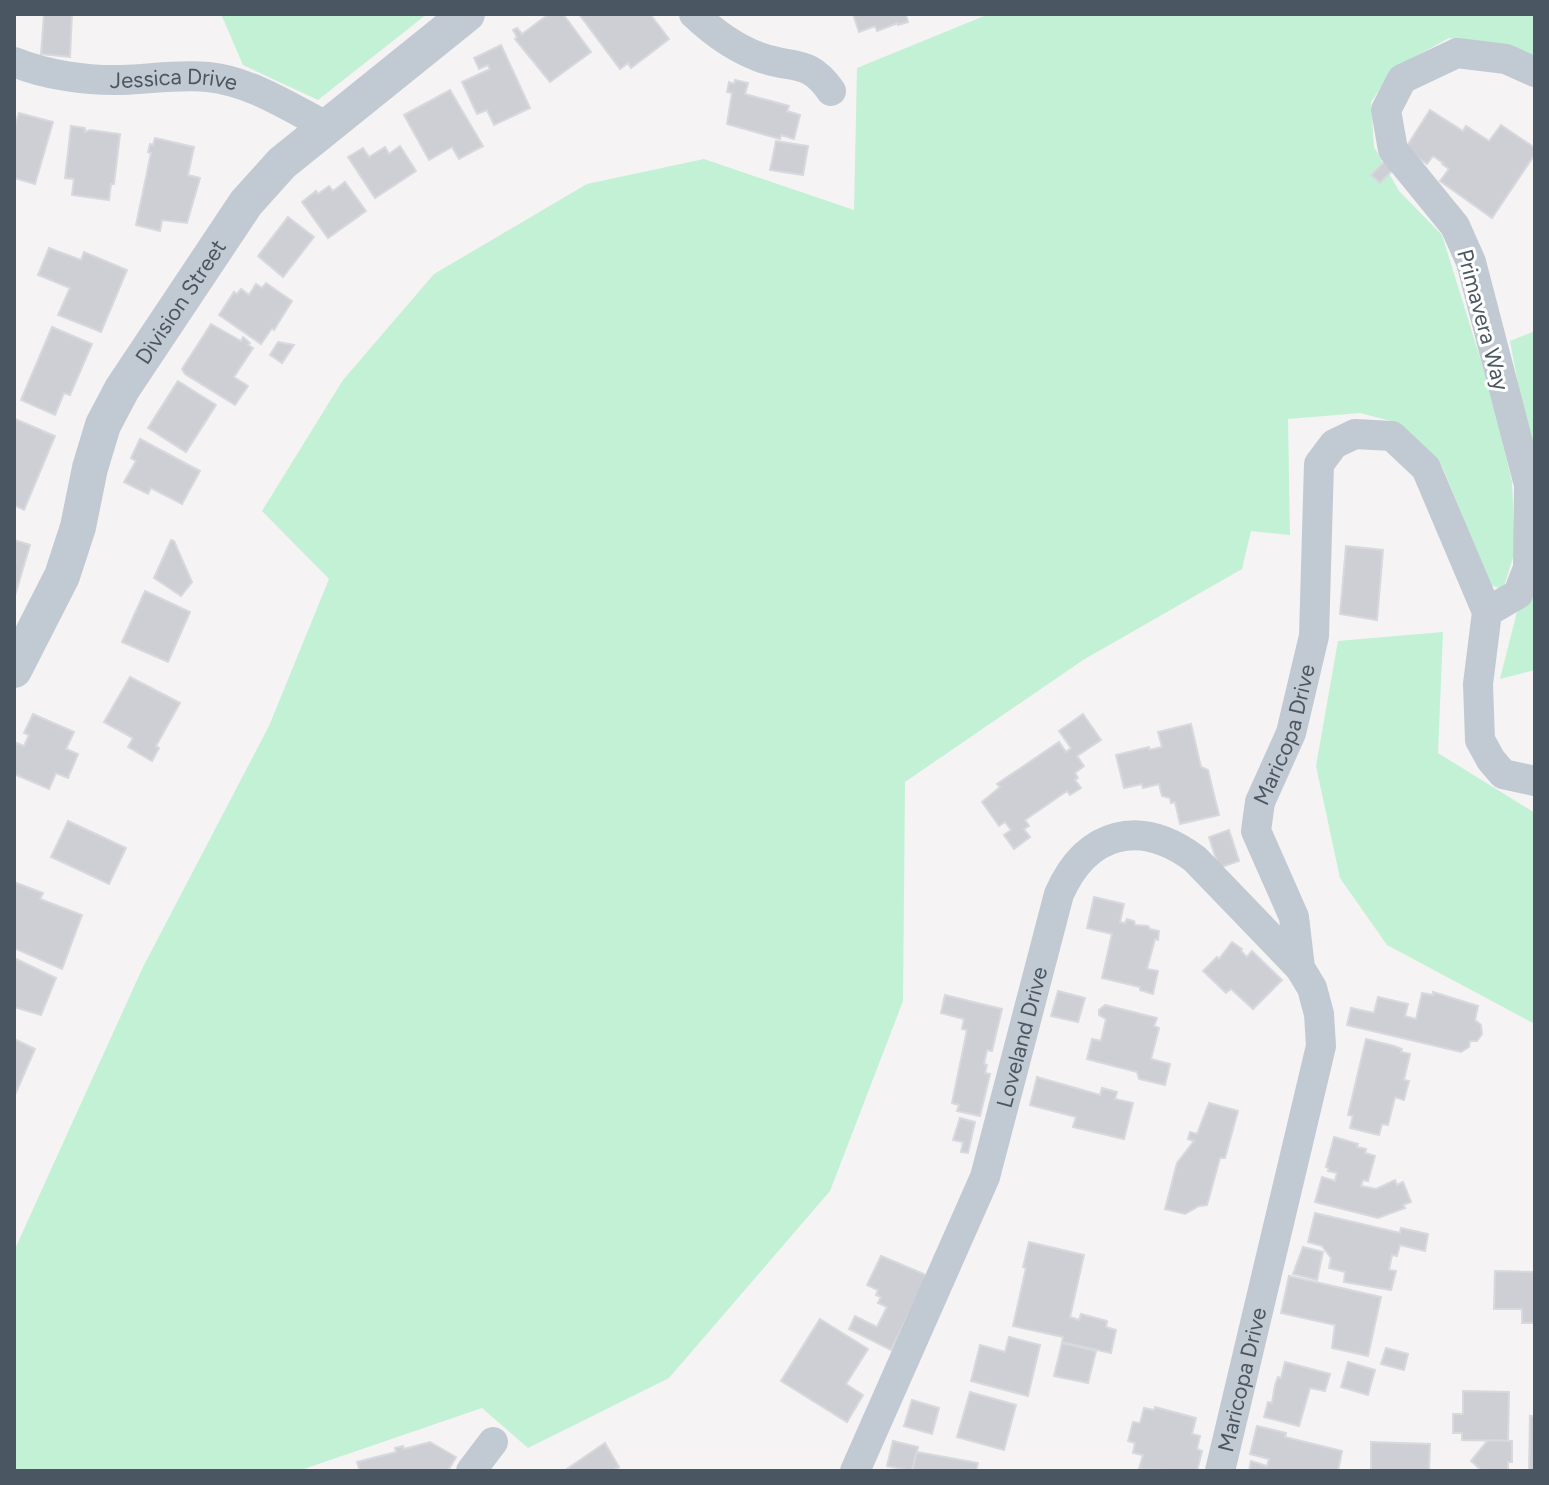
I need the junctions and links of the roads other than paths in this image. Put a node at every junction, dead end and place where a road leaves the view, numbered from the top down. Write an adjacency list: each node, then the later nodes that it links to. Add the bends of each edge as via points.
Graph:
1 (467, 14): 6 (street, Division Street)
2 (694, 14): 5 (street, via 736,47 820,75)
3 (14, 62): 6 (street, Jessica Drive, via 70,76 121,80 211,77 247,86)
4 (1535, 72): 7 (street, Primavera Way, via 1506,59 1457,53 1402,79 1386,110 1393,150 1455,226 1471,262 1529,485 1528,568 1518,594)
5 (831, 91)
6 (326, 126): 8 (street, Division Street, via 246,203 122,389 103,425 62,576)
7 (1487, 612): 9 (street, via 1478,684 1480,740 1503,774); 10 (street, Maricopa Drive, via 1426,468 1392,436 1355,434 1334,444 1319,464 1314,636 1291,733 1260,802 1256,831 1294,917)
8 (14, 670)
9 (1535, 781)
10 (1300, 968): 13 (street, Loveland Drive, via 1175,844 1127,836 1102,842 1081,857 1059,894 985,1177); 14 (street, Maricopa Drive, via 1312,988 1321,1046)
11 (493, 1442): 12 (street)
12 (471, 1471)
13 (855, 1471)
14 (1220, 1471)

